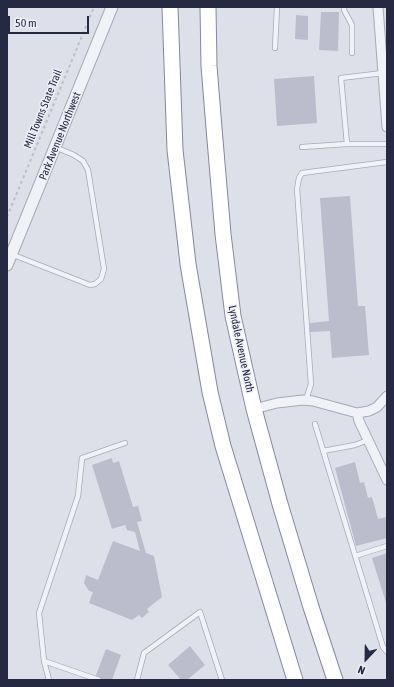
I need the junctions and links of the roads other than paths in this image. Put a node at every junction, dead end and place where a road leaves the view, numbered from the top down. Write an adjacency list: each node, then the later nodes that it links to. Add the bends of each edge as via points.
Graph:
1 (112, 7): 13 (street, Park Avenue Northwest)
2 (170, 7): 34 (highway, via 178,180 188,264 210,392 223,446)
3 (208, 7): 19 (highway, Lyndale Avenue North, via 209,66 223,234 233,316)
4 (277, 7): 7 (lane)
5 (344, 7): 8 (lane, via 352,26)
6 (378, 7): 9 (street)
7 (275, 48)
8 (352, 53)
9 (383, 74): 10 (street); 11 (lane, via 342,78)
10 (387, 127)
11 (347, 144): 12 (lane); 14 (lane)
12 (387, 144)
13 (55, 147): 16 (street, Park Avenue Northwest); 16 (lane, via 83,161 88,170 104,269 101,279 90,285)
14 (302, 147)
15 (387, 162): 18 (lane, via 302,173 299,178 297,189 311,384)
16 (9, 260)
17 (387, 396): 20 (street, via 377,407)
18 (306, 400): 19 (street); 20 (street)
19 (254, 409): 35 (highway, Lyndale Avenue North, via 280,504)
20 (357, 413): 22 (street)
21 (315, 424): 24 (lane)
22 (368, 440): 24 (lane); 25 (street)
23 (125, 443): 29 (lane, via 82,458 78,496 40,613)
24 (323, 451): 27 (lane)
25 (387, 480)
26 (387, 546): 27 (lane)
27 (355, 556): 28 (lane, via 383,647)
28 (387, 652)
29 (44, 661): 30 (lane); 31 (lane)
30 (49, 680)
31 (99, 680)
32 (137, 680): 33 (lane, via 144,652 200,612)
33 (222, 680)
34 (295, 680)
35 (335, 680)

